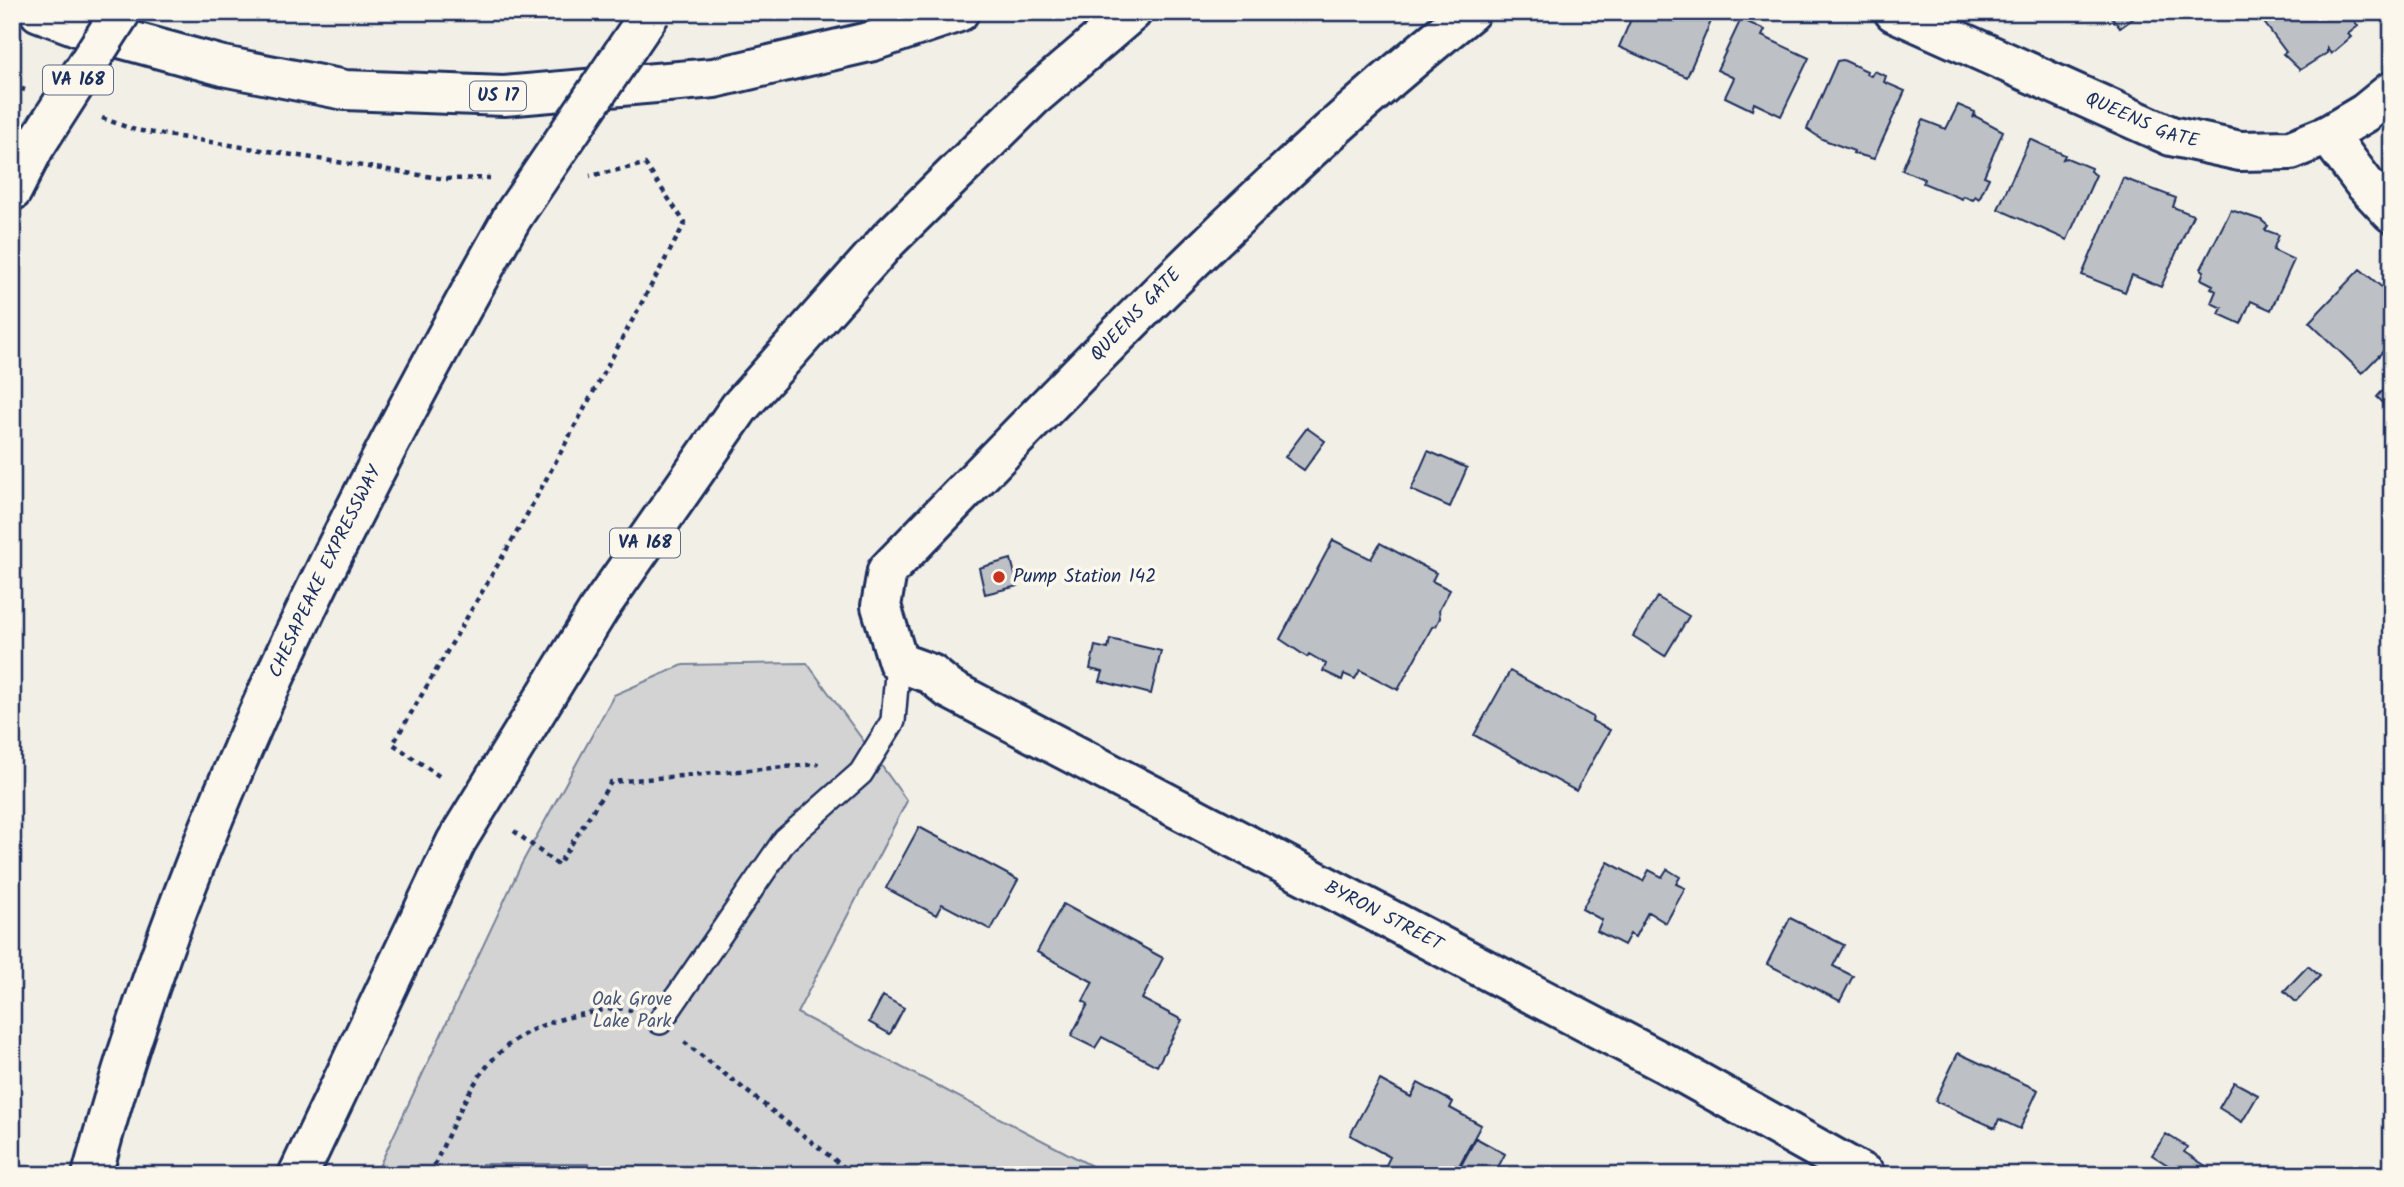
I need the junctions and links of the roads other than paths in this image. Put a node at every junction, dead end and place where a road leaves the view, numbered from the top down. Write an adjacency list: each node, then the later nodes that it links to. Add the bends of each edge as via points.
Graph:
1 (39, 12): 4 (main road, US 17, via 222,66 345,90 503,96 714,78 873,41)
2 (121, 12): 10 (main road, VA 168, bridge, via 34,148)
3 (651, 12): 14 (main road, CHESAPEAKE EXPRESSWAY, bridge, via 513,216 372,476 295,636 158,961 112,1098)
4 (959, 12)
5 (1132, 12): 15 (main road, VA 168, via 1033,97 888,240 740,408 599,609 456,842)
6 (1470, 12): 12 (main road, QUEENS GATE, via 1310,147 1185,264 887,572 881,606)
7 (1895, 12): 9 (main road, QUEENS GATE, via 2171,136 2240,151 2291,150)
8 (2392, 91): 9 (main road, QUEENS GATE)
9 (2328, 135): 11 (main road)
10 (12, 191)
11 (2392, 214)
12 (898, 662): 13 (lane, via 893,721 861,774 785,840); 16 (main road, BYRON STREET, via 931,674 949,689 1668,1065)
13 (660, 1023)
14 (92, 1175)
15 (298, 1175)
16 (1865, 1175)

